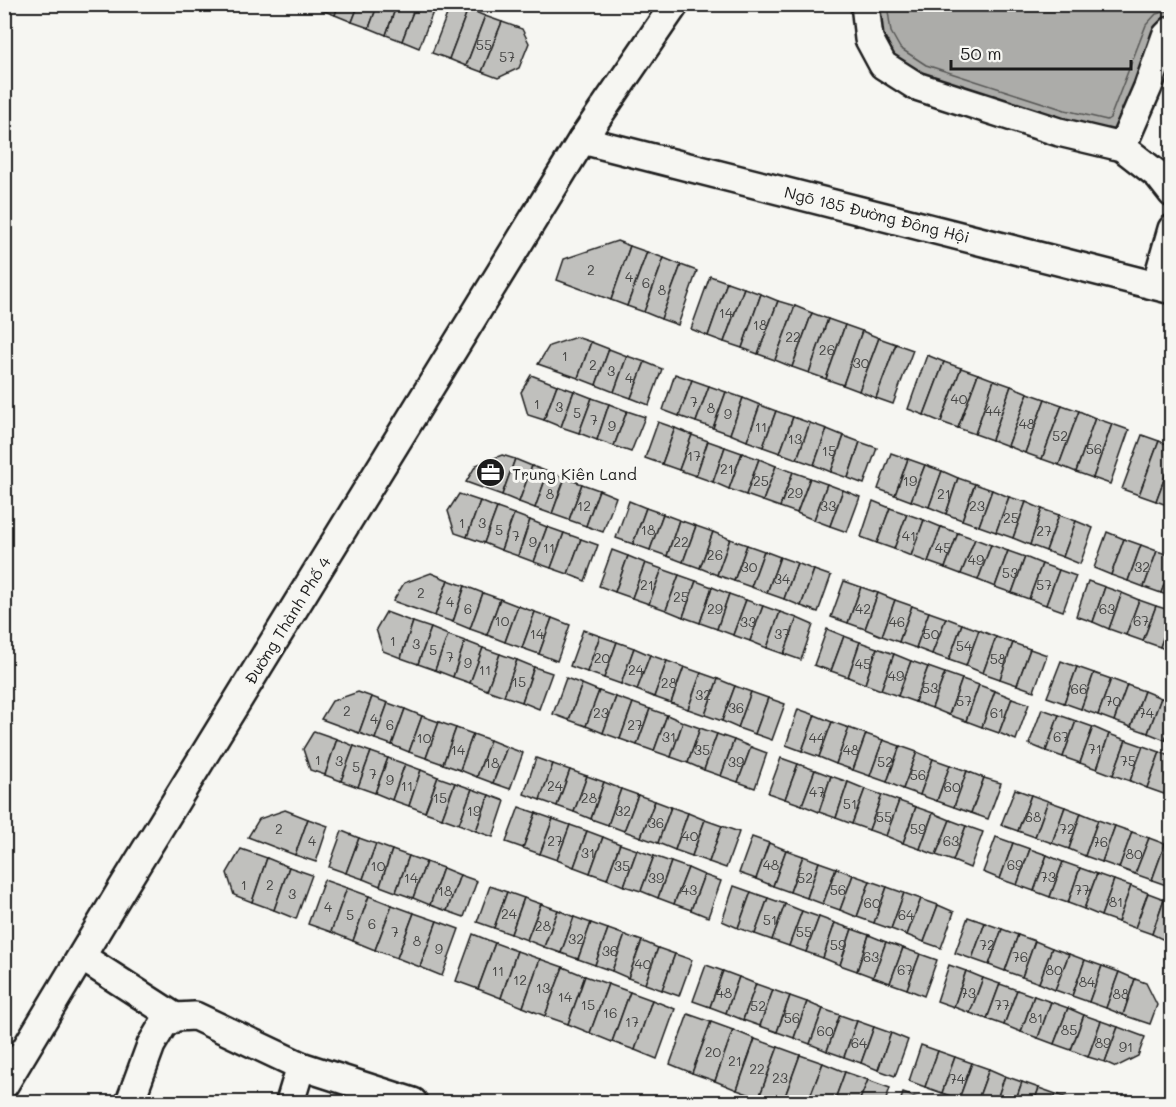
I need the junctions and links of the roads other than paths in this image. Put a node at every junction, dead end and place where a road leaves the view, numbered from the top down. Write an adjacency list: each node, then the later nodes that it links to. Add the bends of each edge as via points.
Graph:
1 (675, 4): 5 (street, Đường Thành Phố 4)
2 (865, 4): 4 (street, via 869,39 883,65 916,86 1059,132)
3 (1172, 30): 4 (street, via 1166,36)
4 (1122, 147): 6 (street, via 1158,175)
5 (577, 149): 8 (street, Ngõ 185 Đường Đông Hội); 9 (street, Đường Thành Phố 4)
6 (1172, 193)
7 (1172, 229): 8 (street)
8 (1164, 288)
9 (82, 957): 10 (street); 12 (street, Đường Thành Phố 4)
10 (175, 1017): 11 (street, via 195,1016); 13 (street, via 163,1025 151,1045)
11 (301, 1066): 14 (street); 15 (street)
12 (4, 1085)
13 (129, 1102)
14 (291, 1102)
15 (413, 1102)

